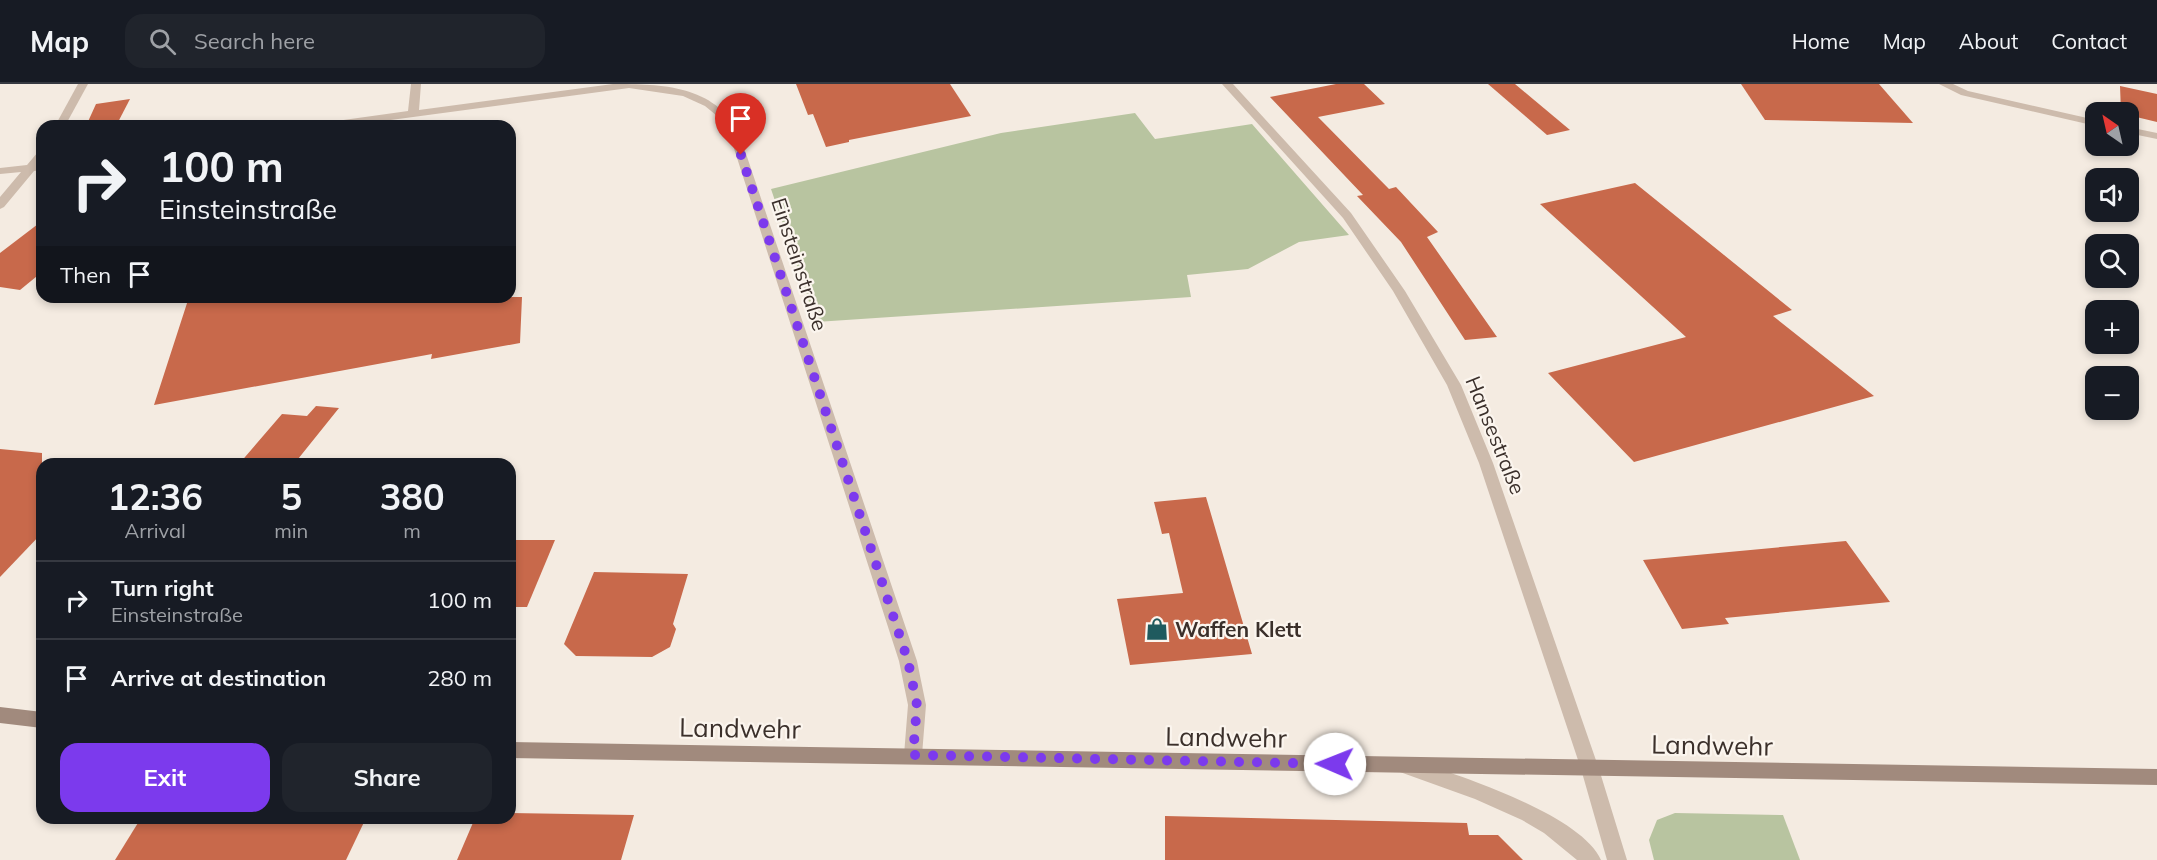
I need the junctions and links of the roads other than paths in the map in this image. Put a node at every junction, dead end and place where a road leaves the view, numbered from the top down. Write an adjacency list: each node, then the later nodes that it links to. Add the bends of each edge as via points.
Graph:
1 (84, 84): 6 (street)
2 (416, 84): 5 (street)
3 (1227, 84): 20 (street, Hansestraße, via 1347,216 1399,291 1455,385 1486,463)
4 (1944, 84): 8 (street, via 1965,93)
5 (413, 113): 7 (street, Einsteinstraße); 18 (street, Einsteinstraße, via 629,85 685,93 709,104 726,118 908,661 917,705)
6 (63, 120)
7 (364, 120)
8 (2085, 120)
9 (2139, 132): 10 (street)
10 (2157, 136)
11 (36, 167): 13 (street)
12 (36, 169): 14 (street)
13 (0, 171)
14 (0, 205)
15 (0, 715): 16 (main road)
16 (36, 719)
17 (516, 750): 18 (main road, Landwehr)
18 (913, 755): 19 (main road, Landwehr)
19 (1404, 765): 20 (main road, Landwehr); 22 (street, via 1527,811 1565,835)
20 (1590, 769): 21 (main road, Landwehr); 23 (street, Hansestraße)
21 (2157, 777)
22 (1591, 860)
23 (1617, 860)

